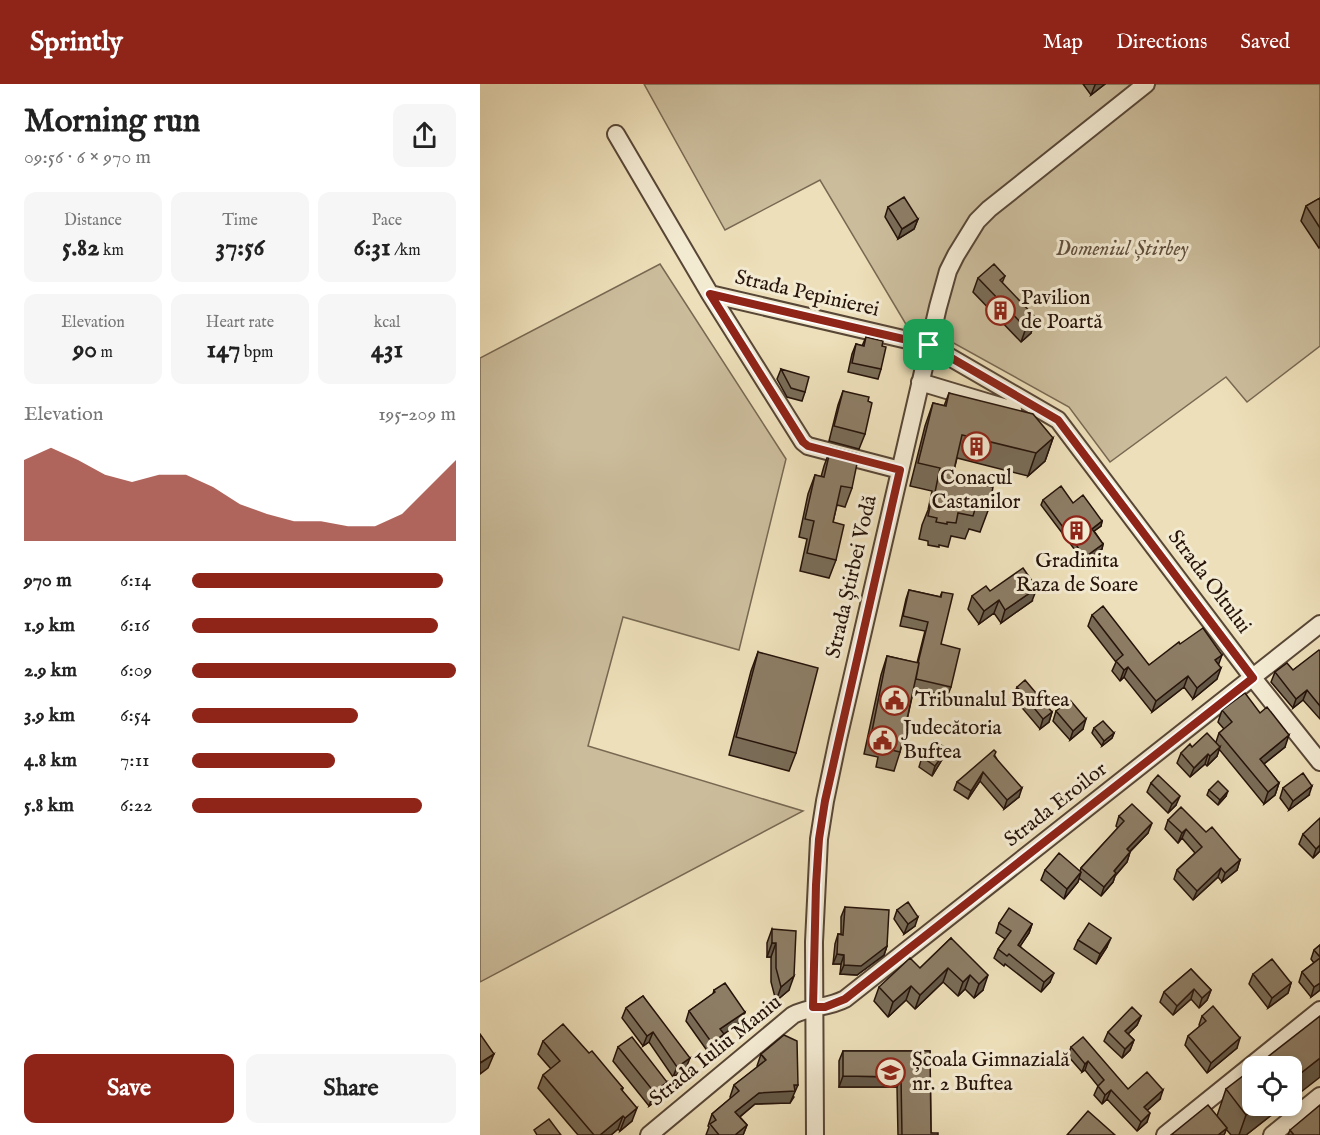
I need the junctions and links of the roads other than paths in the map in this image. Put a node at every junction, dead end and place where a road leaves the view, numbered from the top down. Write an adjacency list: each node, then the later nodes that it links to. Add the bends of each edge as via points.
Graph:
1 (1146, 84): 4 (street, Strada Știrbei Vodă, via 976,221 948,272)
2 (616, 134): 3 (street, Strada Pepinierei)
3 (710, 294): 4 (street, Strada Pepinierei); 7 (street, Strada Pepinierei, via 803,442)
4 (929, 345): 5 (street, Strada Știrbei Vodă); 6 (street, Strada Oltului, via 1053,416)
5 (920, 382): 6 (street); 7 (street, Strada Știrbei Vodă)
6 (1065, 428): 9 (street, Strada Oltului)
7 (900, 470): 11 (street, Strada Știrbei Vodă, via 825,801 817,873)
8 (1320, 624): 9 (street, Strada Eroilor)
9 (1253, 678): 10 (street, Strada Oltului); 11 (street, Strada Eroilor, via 845,999)
10 (1320, 762)
11 (813, 1007): 14 (street, Strada Iuliu Maniu, via 793,1015); 15 (street, Strada Știrbei Vodă)
12 (1320, 1010): 16 (street)
13 (1320, 1096): 17 (street)
14 (649, 1135)
15 (814, 1135)
16 (1165, 1135)
17 (1272, 1135)

